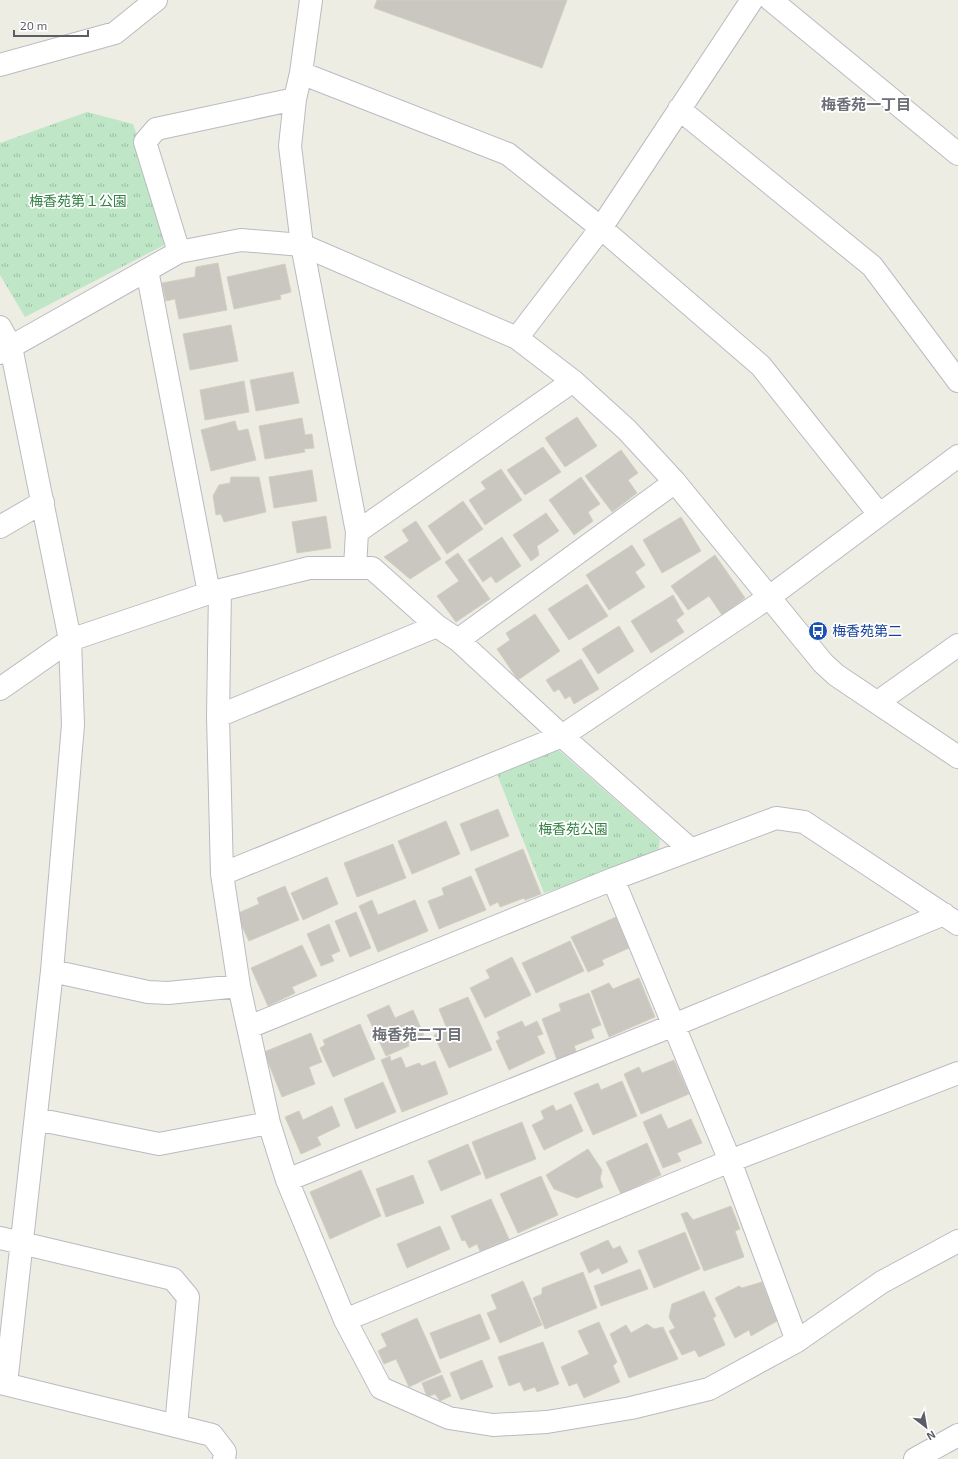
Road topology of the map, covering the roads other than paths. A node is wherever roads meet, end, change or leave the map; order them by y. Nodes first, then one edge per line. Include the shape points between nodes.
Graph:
1 (156, 0) edge
2 (311, 0) edge
3 (752, 0) edge
4 (771, 0) edge
5 (0, 65) edge
6 (301, 73) junction
7 (295, 99) junction
8 (679, 109) junction
9 (958, 154) edge
10 (601, 228) junction
11 (302, 246) junction
12 (178, 252) junction
13 (147, 270) junction
14 (0, 328) edge
15 (517, 338) junction
16 (6, 350) edge
17 (573, 381) junction
18 (958, 381) edge
19 (958, 456) edge
20 (675, 482) junction
21 (43, 502) junction
22 (879, 514) junction
23 (0, 527) edge
24 (357, 532) junction
25 (355, 567) junction
26 (214, 592) junction
27 (768, 598) junction
28 (437, 626) junction
29 (70, 640) junction
30 (458, 640) junction
31 (958, 645) edge
32 (0, 689) edge
33 (878, 702) junction
34 (218, 716) junction
35 (562, 736) junction
36 (958, 757) edge
37 (692, 850) junction
38 (222, 874) junction
39 (613, 879) junction
40 (951, 919) edge
41 (52, 971) junction
42 (239, 986) junction
43 (674, 1025) junction
44 (249, 1027) junction
45 (958, 1073) edge
46 (36, 1118) junction
47 (269, 1123) junction
48 (730, 1161) junction
49 (287, 1180) junction
50 (0, 1238) edge
51 (958, 1241) edge
52 (21, 1243) junction
53 (345, 1320) junction
54 (797, 1341) junction
55 (3, 1383) edge
56 (176, 1426) junction
57 (958, 1435) edge
58 (224, 1459) edge
59 (915, 1459) edge

1 - 5 street via 115,33
2 - 6 street
3 - 8 street
4 - 9 street
6 - 7 street
6 - 10 street via 508,154
7 - 11 street via 290,146
7 - 12 street via 156,129 145,142
8 - 10 street
8 - 18 street via 872,266
10 - 15 street
10 - 22 street via 761,366
11 - 12 street via 241,240
11 - 15 street
11 - 24 street
12 - 13 street
13 - 16 street
13 - 26 street
14 - 16 street
15 - 17 street
16 - 21 street
17 - 20 street via 627,430
17 - 24 street
19 - 22 street
20 - 27 street
20 - 30 street
21 - 23 street
21 - 29 street
22 - 27 street
24 - 25 street
25 - 26 street via 309,568
25 - 28 street via 372,568
26 - 29 street
26 - 34 street
27 - 33 street via 822,663
27 - 35 street
28 - 30 street
28 - 34 street
29 - 32 street
29 - 41 street via 73,725
30 - 35 street
31 - 33 street
33 - 36 street
34 - 38 street
35 - 37 street
35 - 38 street
37 - 39 street
37 - 40 street via 776,818 804,822
38 - 42 street
39 - 43 street
39 - 44 street
40 - 43 street
41 - 42 street via 148,992
41 - 46 street
42 - 44 street
43 - 48 street
43 - 49 street
44 - 47 street
45 - 48 street
46 - 47 street via 159,1144
46 - 52 street
47 - 49 street
48 - 53 street
48 - 54 street
49 - 53 street
50 - 52 street
51 - 54 street via 882,1282
52 - 55 street
52 - 56 street via 173,1279 188,1297
53 - 54 street via 381,1388 449,1418 493,1425 547,1422 631,1408 709,1389
55 - 56 street
56 - 58 street via 212,1435 225,1452
57 - 59 street

